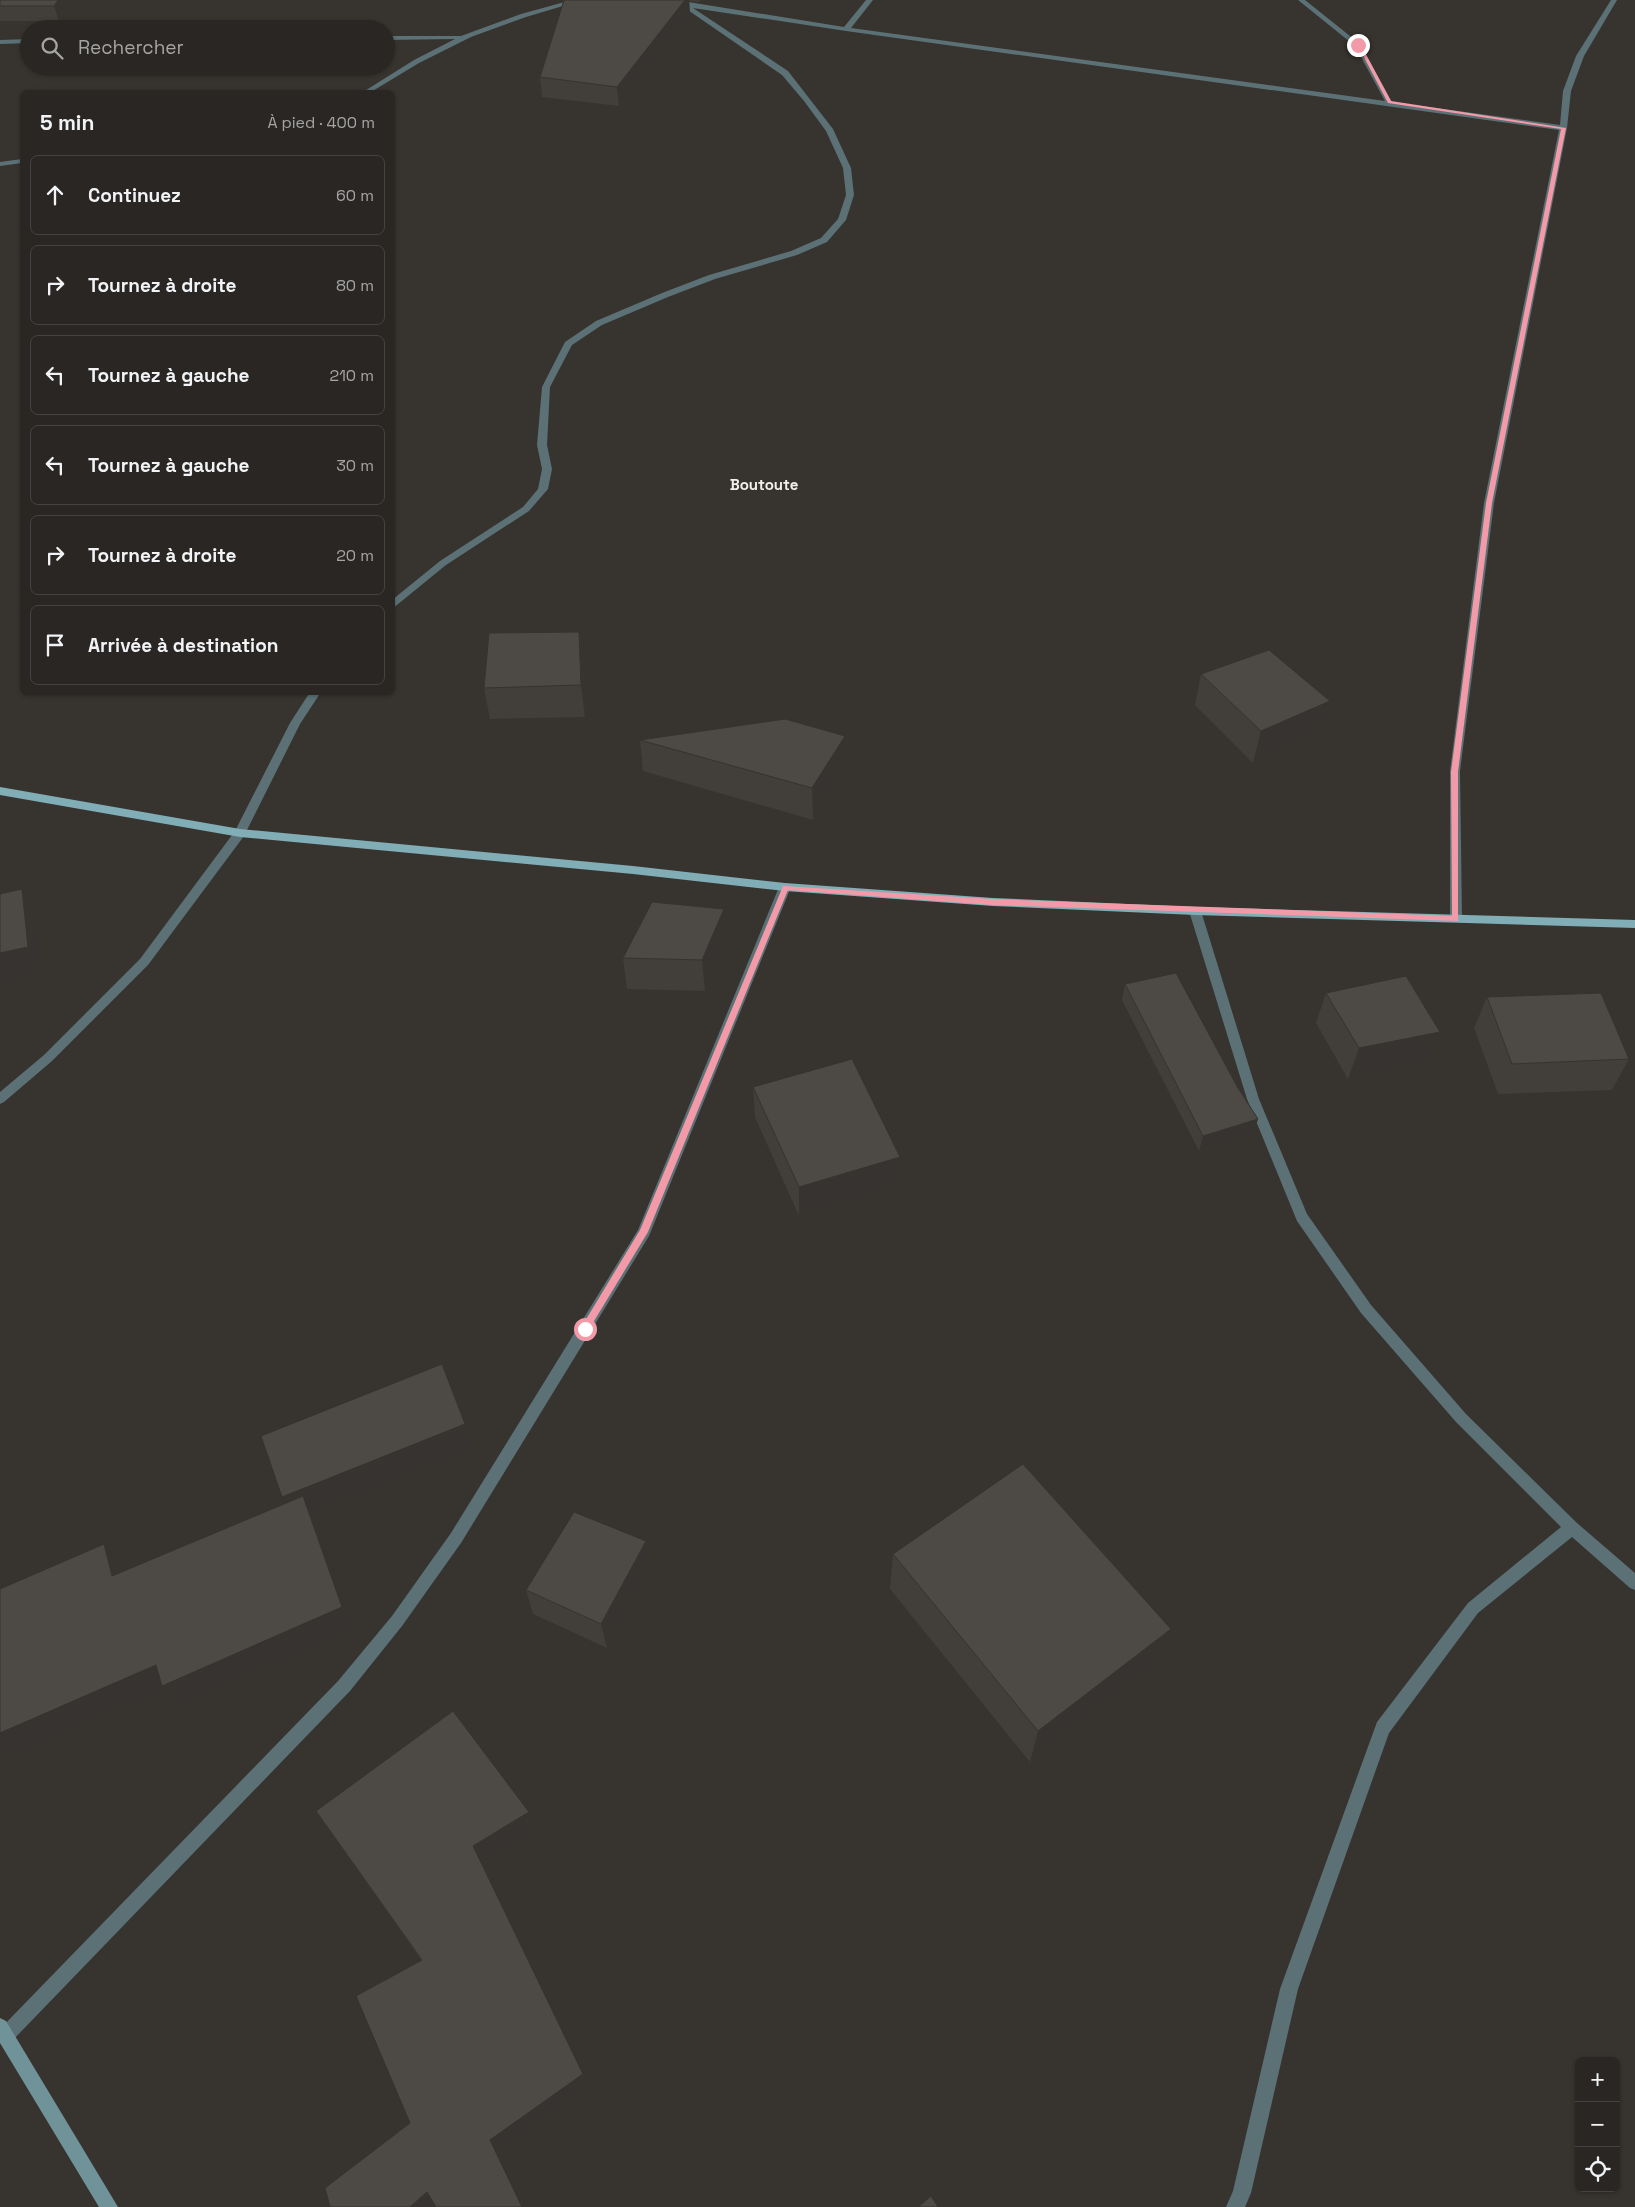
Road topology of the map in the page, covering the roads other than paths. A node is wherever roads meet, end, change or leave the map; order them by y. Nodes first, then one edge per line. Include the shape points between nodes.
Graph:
1 (580, 0) edge
2 (657, 0) edge
3 (870, 0) edge
4 (1301, 0) edge
5 (1614, 0) edge
6 (562, 2) edge
7 (682, 3) junction
8 (846, 29) junction
9 (463, 37) junction
10 (395, 38) edge
11 (20, 41) edge
12 (0, 42) edge
13 (395, 74) edge
14 (393, 75) edge
15 (370, 90) edge
16 (1389, 102) junction
17 (1563, 128) junction
18 (20, 161) edge
19 (0, 164) edge
20 (395, 603) edge
21 (314, 695) edge
22 (0, 791) edge
23 (240, 833) junction
24 (785, 888) junction
25 (1195, 911) junction
26 (1456, 919) junction
27 (1635, 924) edge
28 (0, 1099) edge
29 (1572, 1528) junction
30 (1635, 1582) edge
31 (3, 2031) edge
32 (109, 2207) edge
33 (1236, 2207) edge

1 - 6 street
2 - 7 street
3 - 8 street
4 - 16 street via 1358,45
5 - 17 street via 1580,56 1567,91
6 - 9 street
7 - 8 street
7 - 20 street via 785,73 807,99 830,131 848,168 850,195 842,220 824,240 665,295 599,323 568,344 546,387 542,445 547,469 544,489 526,509 442,562
8 - 16 street
9 - 10 street
9 - 13 street
11 - 12 street
14 - 15 street
16 - 17 street
17 - 26 street via 1489,503 1455,772
18 - 19 street
21 - 23 street via 295,723
22 - 23 main road
23 - 24 main road via 633,870
23 - 28 street via 144,962 48,1058
24 - 25 main road
24 - 31 street via 644,1232 456,1538 397,1621 344,1686
25 - 26 main road
25 - 29 street via 1253,1099 1302,1217 1366,1309 1461,1418
26 - 27 main road
29 - 30 street
29 - 33 street via 1473,1608 1383,1728 1290,1989
31 - 32 street

